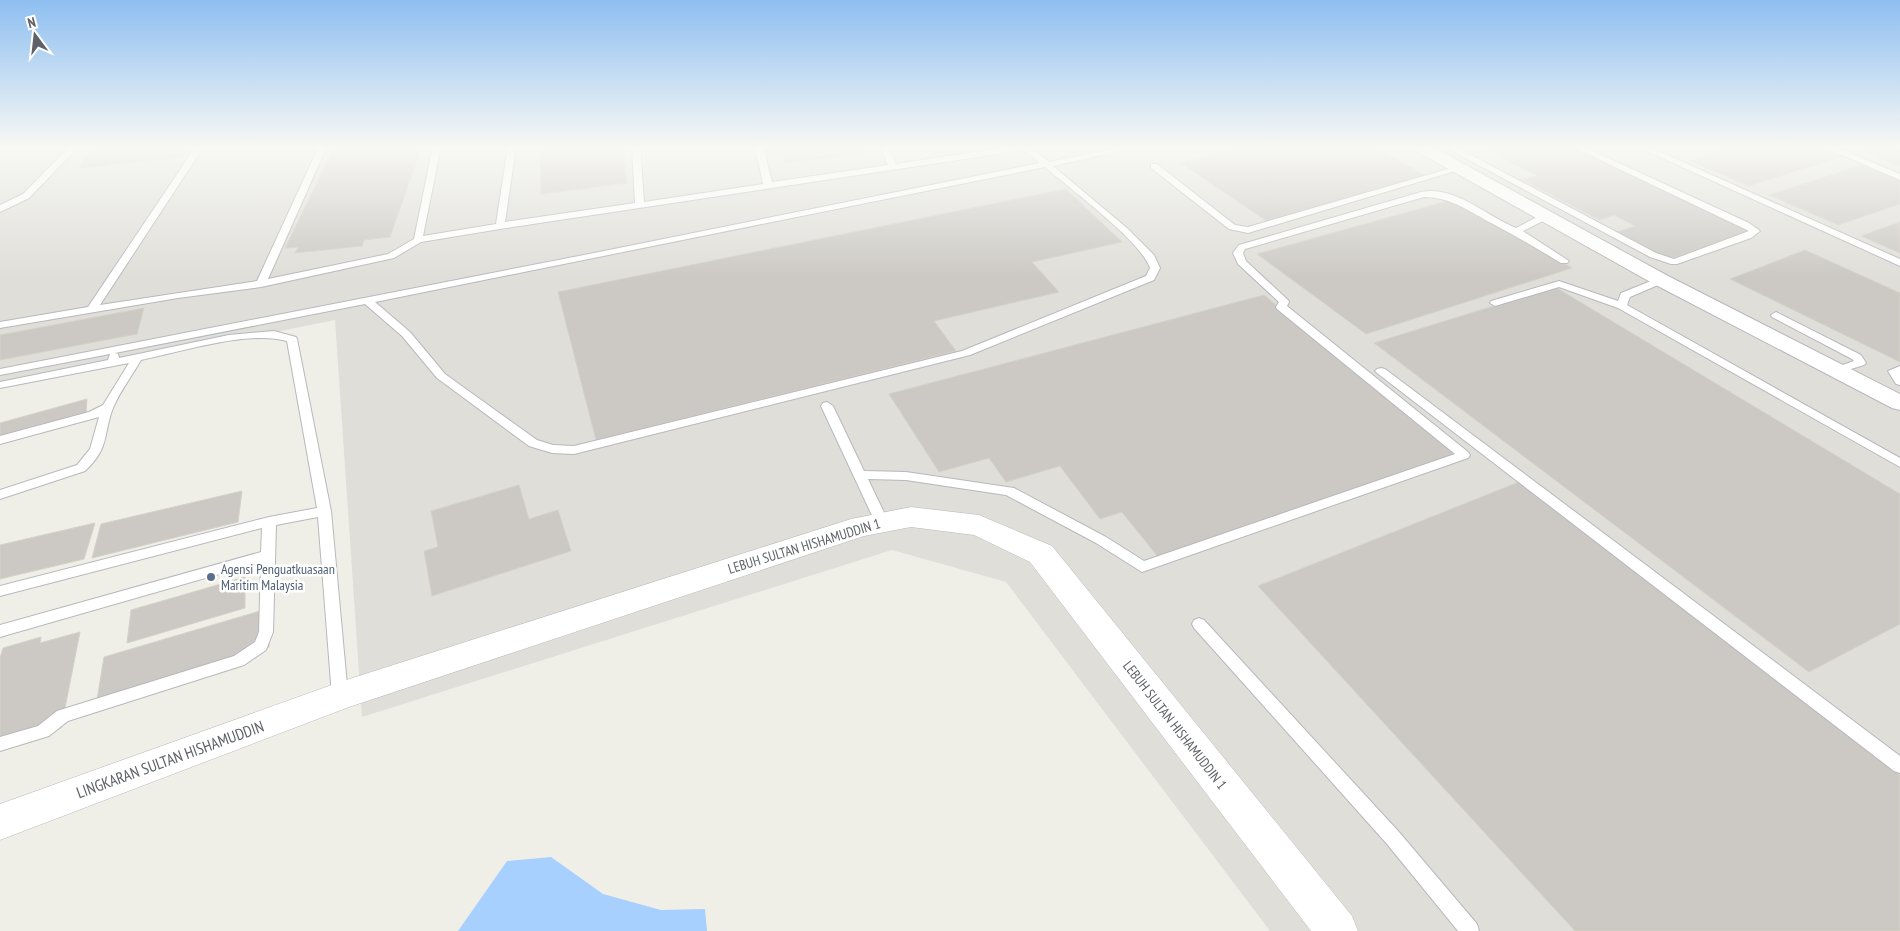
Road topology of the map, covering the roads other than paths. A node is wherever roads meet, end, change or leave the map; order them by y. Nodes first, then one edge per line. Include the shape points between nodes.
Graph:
1 (32, 189) edge
2 (171, 189) edge
3 (303, 189) edge
4 (428, 189) edge
5 (505, 189) edge
6 (639, 189) edge
7 (738, 189) edge
8 (920, 189) edge
9 (1077, 189) edge
10 (1184, 189) edge
11 (1388, 189) edge
12 (1496, 189) edge
13 (1529, 189) edge
14 (1669, 189) edge
15 (1735, 189) edge
16 (640, 204) junction
17 (0, 209) edge
18 (1546, 216) junction
19 (500, 226) junction
20 (1516, 231) junction
21 (418, 240) junction
22 (1564, 261) dead end
23 (1900, 263) edge
24 (1662, 280) junction
25 (261, 284) junction
26 (366, 300) junction
27 (1495, 303) dead end
28 (1622, 306) junction
29 (92, 309) junction
30 (1776, 315) dead end
31 (0, 325) edge
32 (116, 349) junction
33 (137, 358) junction
34 (113, 362) junction
35 (1900, 369) edge
36 (1838, 370) junction
37 (1381, 371) dead end
38 (0, 372) edge
39 (1900, 382) edge
40 (0, 385) edge
41 (1900, 403) edge
42 (827, 406) dead end
43 (107, 408) junction
44 (0, 440) edge
45 (1900, 463) edge
46 (860, 474) junction
47 (0, 495) edge
48 (324, 512) junction
49 (881, 521) junction
50 (269, 522) junction
51 (268, 555) junction
52 (0, 591) edge
53 (1200, 624) dead end
54 (0, 631) edge
55 (340, 696) junction
56 (0, 744) edge
57 (1900, 766) edge
58 (0, 822) edge
59 (1337, 931) edge
60 (1470, 931) edge

1 - 17 lane
2 - 29 lane
3 - 25 lane
4 - 21 lane
5 - 19 lane
6 - 16 lane
7 - 16 lane
8 - 26 lane
9 - 26 lane via 1151,257 1155,268 1150,278 966,353 574,450 552,449 533,443 441,376 406,334
10 - 11 lane via 1232,227 1248,230
12 - 18 street
13 - 14 lane via 1653,255 1674,262 1756,231
15 - 23 lane
16 - 19 lane
18 - 20 lane
18 - 24 street
19 - 21 lane
20 - 22 lane
20 - 46 lane via 1452,197 1436,193 1242,247 1238,253 1241,262 1284,302 1281,307 1464,454 1455,459 1142,567 1101,540 1009,491 906,476
21 - 25 lane via 391,256
24 - 28 lane via 1625,296
24 - 36 street
25 - 29 lane
26 - 32 lane
27 - 28 lane via 1559,284
28 - 45 lane
29 - 31 lane
30 - 36 lane via 1857,357 1860,363
32 - 34 lane
32 - 38 lane
33 - 34 lane
33 - 43 lane
33 - 48 lane via 229,338 274,334 292,339
34 - 40 lane
35 - 39 lane via 1894,371
36 - 41 street
37 - 57 lane
42 - 46 lane
43 - 44 lane via 94,415
43 - 47 lane via 98,446 90,461 80,468
46 - 49 lane
48 - 50 lane
48 - 55 lane
49 - 55 street, LEBUH SULTAN HISHAMUDDIN 1
49 - 59 street, LEBUH SULTAN HISHAMUDDIN 1 via 911,517 979,525 1041,554
50 - 51 lane
50 - 52 lane
51 - 54 lane
51 - 56 lane via 266,632 261,646 240,661 63,716 43,731
53 - 60 lane via 1393,838
55 - 58 street, LINGKARAN SULTAN HISHAMUDDIN

